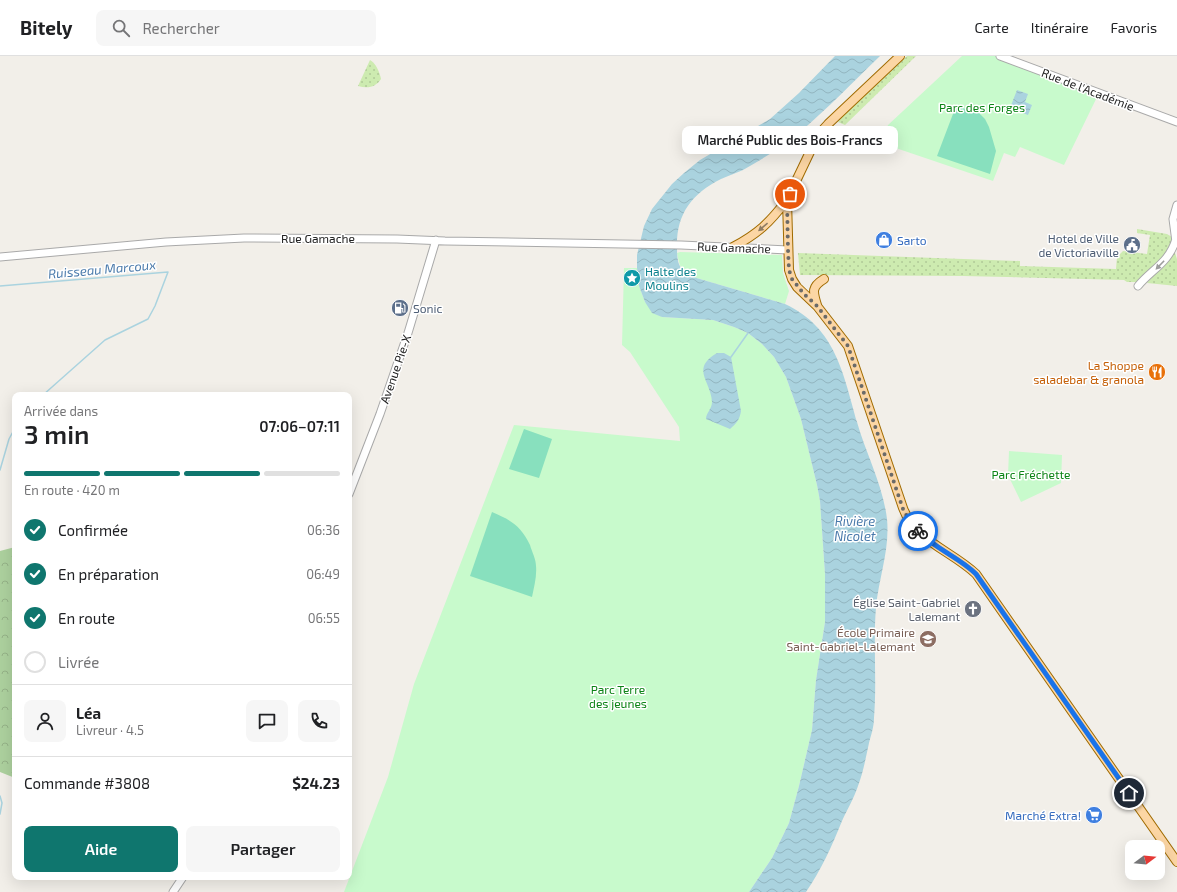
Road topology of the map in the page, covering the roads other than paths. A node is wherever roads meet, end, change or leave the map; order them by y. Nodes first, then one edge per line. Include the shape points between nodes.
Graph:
1 (900, 56) edge
2 (1000, 56) edge
3 (1177, 122) edge
4 (787, 200) junction
5 (1177, 205) edge
6 (436, 240) junction
7 (1176, 242) edge
8 (733, 247) junction
9 (788, 250) junction
10 (0, 257) edge
11 (824, 279) dead end
12 (1138, 286) dead end
13 (817, 306) junction
14 (352, 486) edge
15 (1177, 862) edge
16 (181, 880) edge
17 (173, 892) edge

1 - 4 main road via 818,136
2 - 3 street, Rue de l'Académie
4 -> 8 main road via 765,226
4 - 9 main road
5 - 7 street via 1173,219
6 - 8 street, Rue Gamache
6 - 10 street, Rue Gamache via 244,238 166,242
6 - 14 street, Avenue Pie-X via 408,333
7 -> 12 street via 1167,258
8 - 9 street, Rue Gamache
9 - 13 main road via 792,279
11 - 13 main road via 816,284 814,291
13 - 15 main road via 842,337 852,356 904,512 924,537 976,574
16 - 17 street

